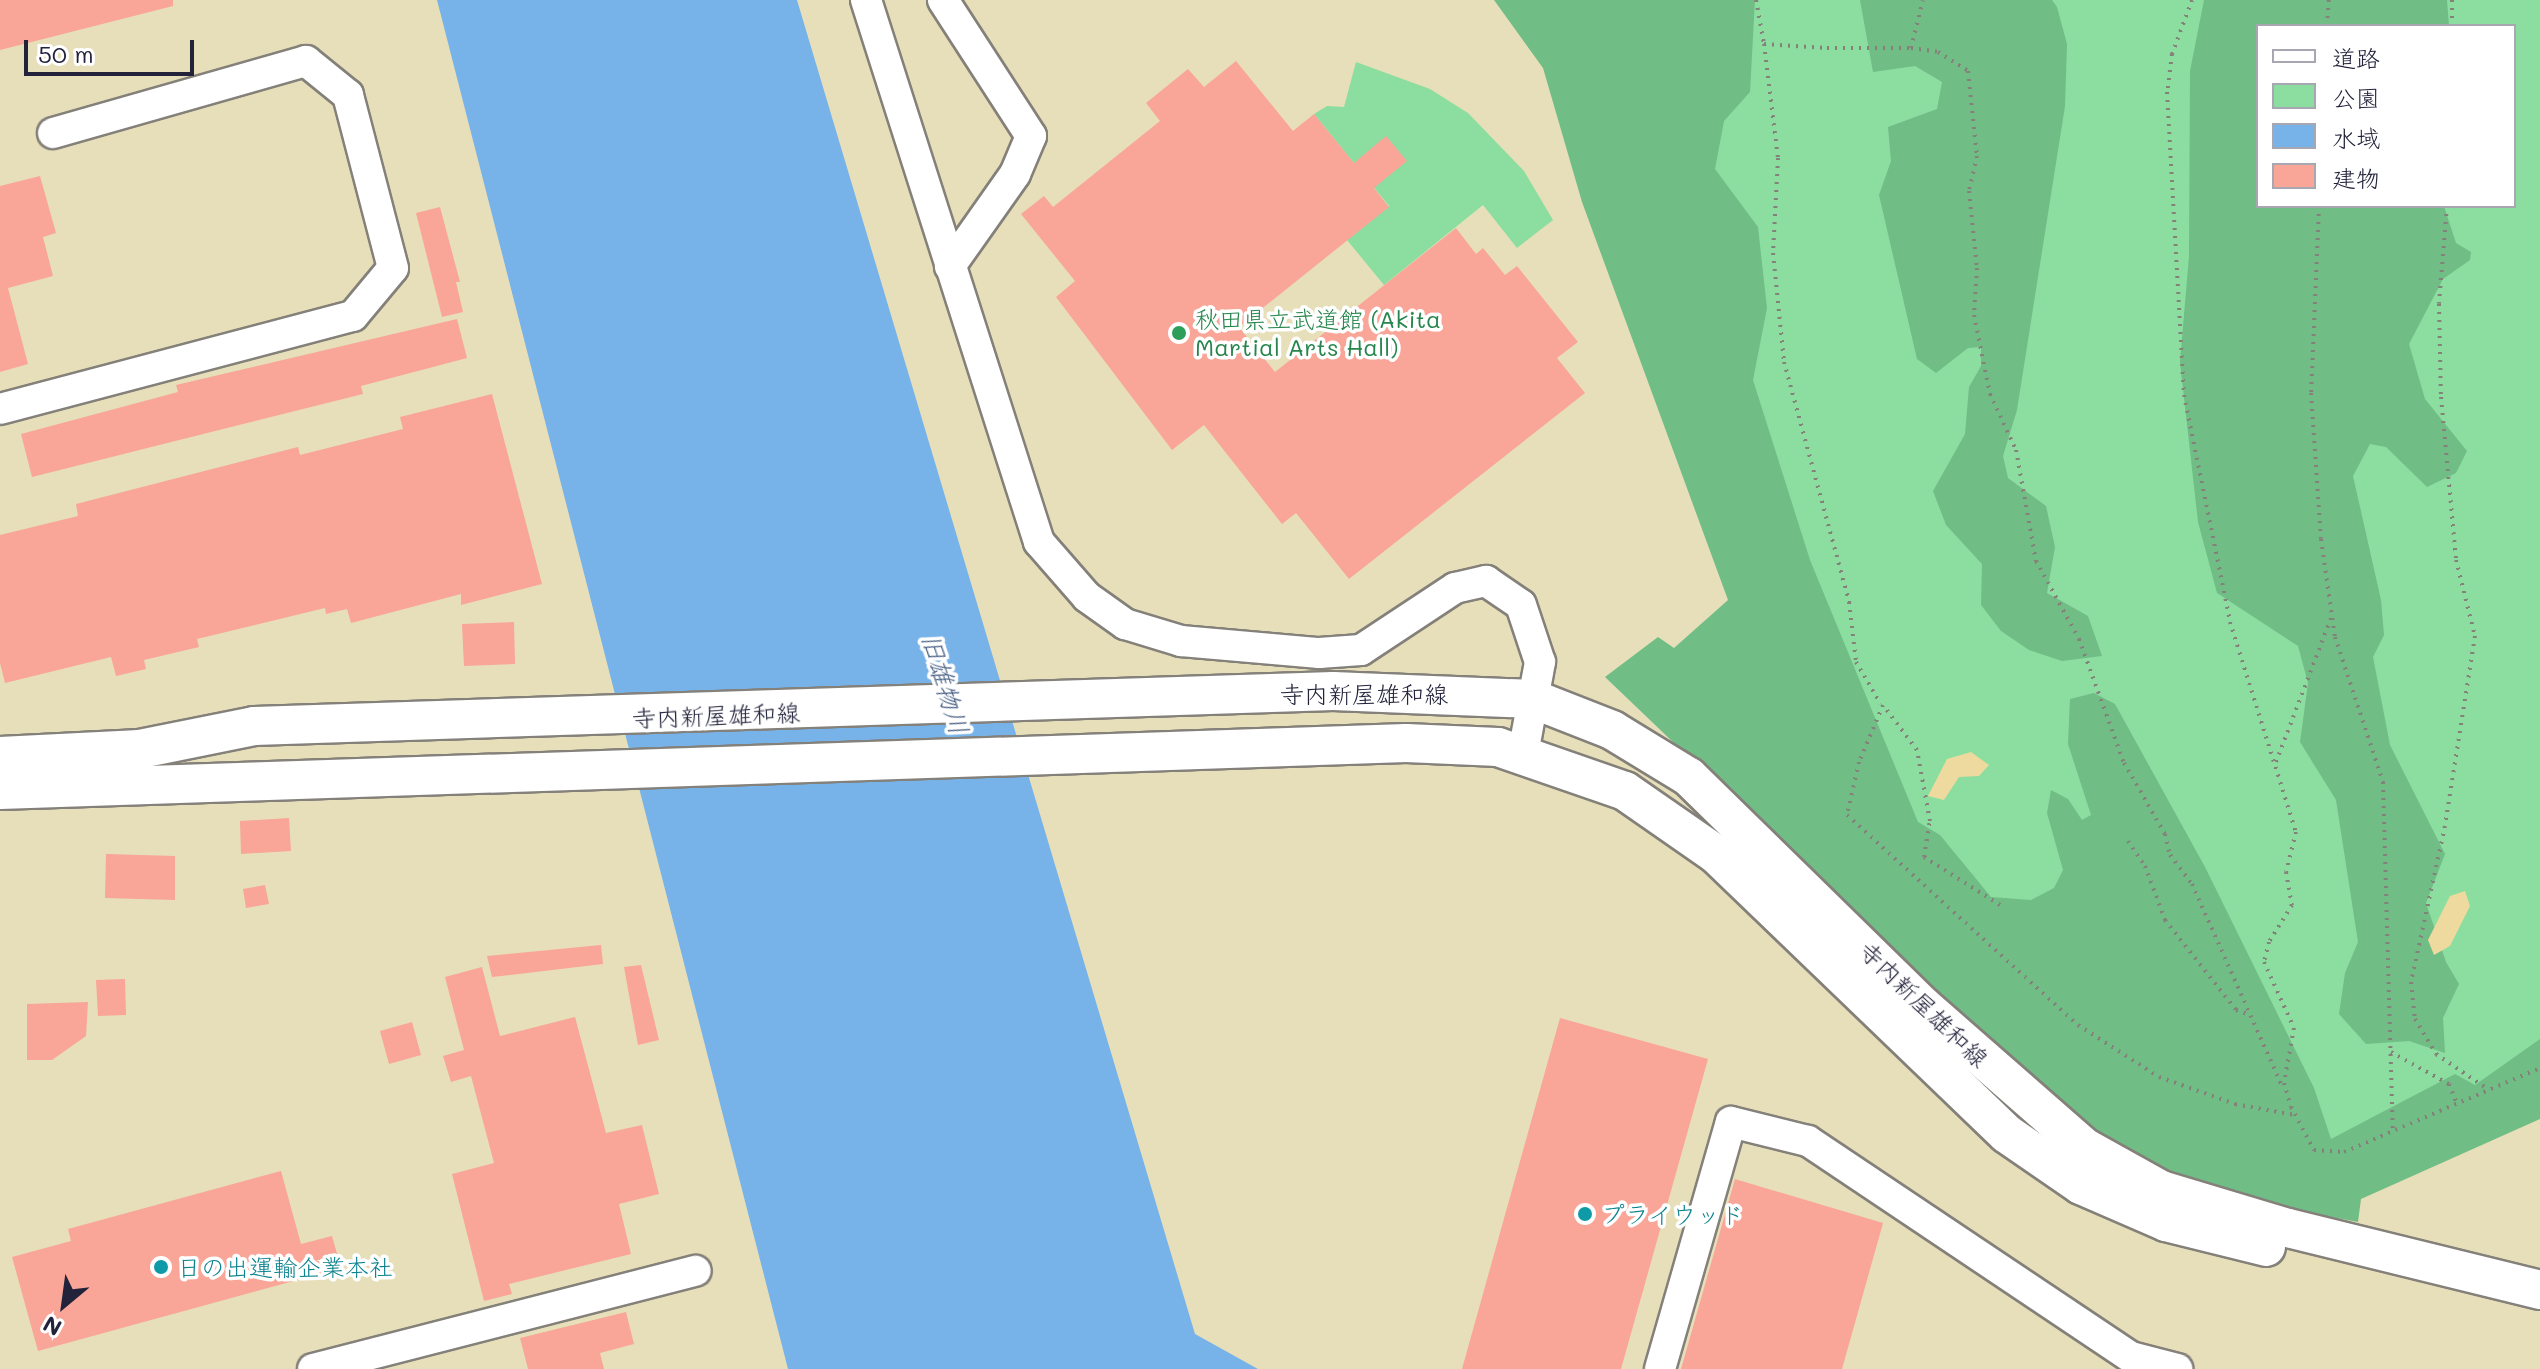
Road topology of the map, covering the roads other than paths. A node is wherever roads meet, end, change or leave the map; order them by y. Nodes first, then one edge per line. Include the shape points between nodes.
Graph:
1 (866, 0) edge
2 (943, 0) edge
3 (53, 133) dead end
4 (950, 266) junction
5 (0, 409) edge
6 (1533, 699) junction
7 (1523, 754) junction
8 (0, 756) edge
9 (0, 790) edge
10 (696, 1271) dead end
11 (2540, 1290) edge
12 (2540, 1315) edge
13 (2127, 1365) edge
14 (313, 1369) edge
15 (1660, 1369) edge
16 (2177, 1369) edge

1 - 4 street
2 - 4 street via 1031,136 1015,174
3 - 5 street via 306,61 348,95 393,268 353,316
4 - 6 street via 1039,542 1087,597 1125,624 1181,641 1319,653 1361,650 1455,588 1486,581 1521,605 1540,662
6 - 7 street
6 - 8 main road, 寺内新屋雄和線 via 1333,691 254,726 140,749
6 - 11 main road, 寺内新屋雄和線 via 1612,730 1689,777 1923,1006 2084,1147 2161,1190 2288,1228
7 - 9 main road, 寺内新屋雄和線 via 1498,747 1406,743
7 - 12 main road, 寺内新屋雄和線 via 1625,791 1717,855 2007,1134 2081,1185 2166,1222
10 - 14 street
13 - 15 street via 1808,1141 1731,1122
13 - 16 street

